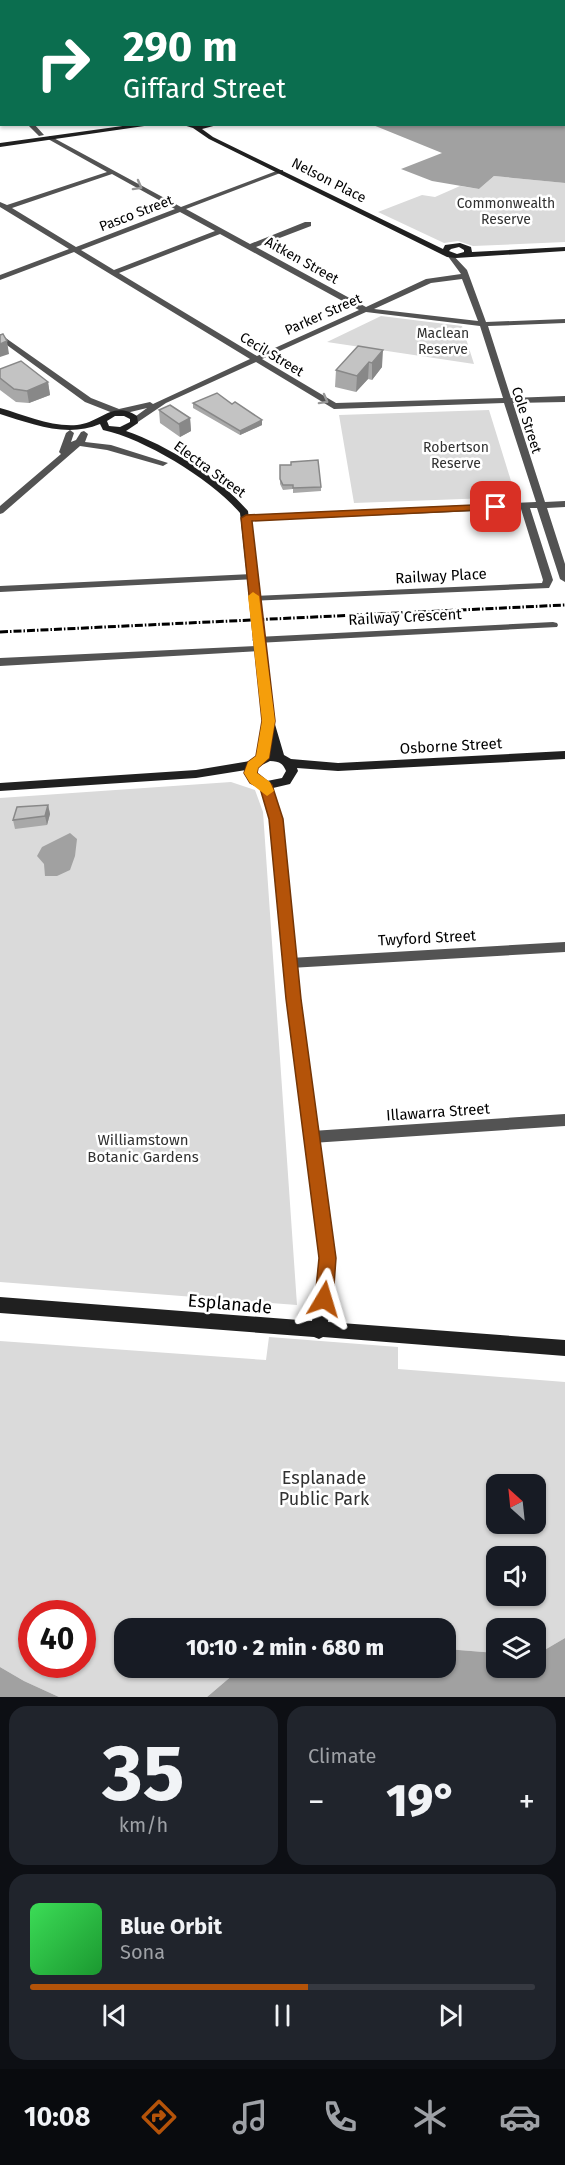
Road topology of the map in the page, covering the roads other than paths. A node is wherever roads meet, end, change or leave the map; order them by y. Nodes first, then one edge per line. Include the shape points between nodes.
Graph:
1 (32, 126) edge
2 (106, 126) edge
3 (140, 126) edge
4 (190, 126) edge
5 (210, 126) edge
6 (216, 126) edge
7 (196, 128) junction
8 (41, 135) junction
9 (50, 138) junction
10 (0, 140) edge
11 (0, 145) edge
12 (230, 146) junction
13 (281, 171) junction
14 (112, 172) junction
15 (4, 206) edge
16 (181, 209) junction
17 (308, 224) dead end
18 (221, 231) junction
19 (416, 239) junction
20 (454, 245) junction
21 (249, 247) junction
22 (75, 249) junction
23 (565, 249) edge
24 (465, 252) junction
25 (450, 255) junction
26 (112, 273) junction
27 (464, 273) junction
28 (0, 278) edge
29 (366, 310) junction
30 (565, 321) edge
31 (483, 324) junction
32 (0, 336) edge
33 (256, 359) junction
34 (565, 399) edge
35 (88, 400) junction
36 (163, 401) junction
37 (507, 401) junction
38 (0, 411) edge
39 (119, 412) junction
40 (102, 419) junction
41 (135, 421) junction
42 (115, 430) junction
43 (76, 436) junction
44 (154, 445) junction
45 (163, 463) dead end
46 (565, 504) edge
47 (541, 505) junction
48 (525, 506) junction
49 (0, 511) edge
50 (246, 518) junction
51 (252, 577) junction
52 (565, 579) edge
53 (0, 589) edge
54 (254, 599) junction
55 (554, 625) dead end
56 (258, 644) junction
57 (0, 662) edge
58 (268, 721) junction
59 (565, 754) edge
60 (286, 765) junction
61 (256, 767) junction
62 (282, 784) junction
63 (266, 785) junction
64 (0, 787) edge
65 (276, 819) junction
66 (565, 947) edge
67 (290, 963) junction
68 (565, 1120) edge
69 (312, 1137) junction
70 (0, 1305) edge
71 (319, 1331) junction
72 (565, 1348) edge

1 - 8 street
2 - 8 street
3 - 9 street
4 - 7 street
5 - 7 street
6 - 12 street, Nelson Place via 212,133
7 - 12 street, Nelson Place
8 - 10 street
9 - 11 street
9 - 14 street, Aitken Street
12 - 13 street, Nelson Place
13 - 16 street, Pasco Street
13 - 19 street, Nelson Place
14 - 15 street
14 -> 16 street, Aitken Street
15 - 22 street, Cecil Street
16 - 18 street, Aitken Street
16 - 22 street, Pasco Street
17 - 21 street
18 - 21 street, Aitken Street
18 - 26 street
19 - 20 street, Nelson Place
19 - 25 street, Nelson Place
20 - 24 street, Nelson Place
20 - 25 street via 445,249
21 - 29 street, Aitken Street
22 - 26 street, Cecil Street
22 - 28 street, Pasco Street
23 - 24 street
24 - 25 street
24 - 27 street, Cole Street
25 - 27 street, Cole Street
26 - 33 street, Cecil Street
27 - 29 street, Parker Street via 429,281
27 - 31 street, Cole Street
29 - 31 street, Aitken Street
29 - 33 street, Parker Street
30 - 31 street, Aitken Street
31 - 37 street, Cole Street
32 - 35 street
33 - 36 street, Parker Street
33 -> 37 street, Cecil Street via 341,407
34 - 37 street, Cecil Street
35 - 39 street
35 - 40 street
36 - 39 street, Parker Street
36 - 41 street, Parker Street
37 - 47 street, Cole Street
38 - 43 street
39 - 40 street
39 - 41 street via 131,415
40 - 42 street via 103,426
40 - 43 street
41 - 42 street via 128,428
41 - 44 street, Electra Street
42 - 43 street
42 - 44 street, Electra Street
43 - 45 street
43 - 49 street via 61,456
44 - 50 street, Electra Street via 228,496 242,508
46 - 47 street
47 - 48 street
47 - 52 street, Cole Street
48 - 50 street
48 - 54 street, Railway Place via 548,580 545,586
50 - 51 street
51 - 53 street
51 - 54 street
54 - 56 street
55 - 56 street, Railway Crescent
56 - 57 street, Railway Crescent
56 - 58 street
58 - 60 street
58 - 61 street
59 - 60 street, Osborne Street via 338,767
60 - 61 street, Osborne Street
60 - 62 street
61 - 63 street
61 - 64 street
62 - 63 street
62 - 65 street
63 - 65 street
65 - 67 street
66 - 67 street, Twyford Street
67 - 69 street
68 - 69 street, Illawarra Street
69 - 71 street via 327,1258
70 - 71 street, Esplanade
71 - 72 street, Esplanade

